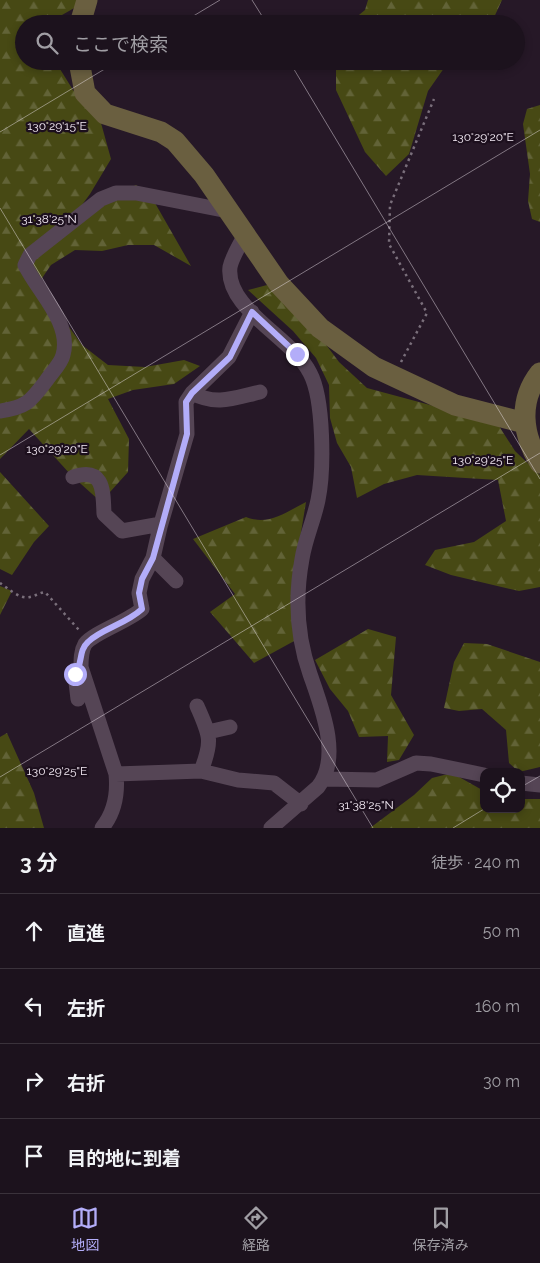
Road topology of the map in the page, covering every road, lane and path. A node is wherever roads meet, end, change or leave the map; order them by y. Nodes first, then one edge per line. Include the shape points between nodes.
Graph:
1 (87, 0) edge
2 (83, 15) edge
3 (81, 70) edge
4 (434, 99) dead end
5 (228, 211) junction
6 (244, 236) junction
7 (252, 312) junction
8 (540, 373) edge
9 (394, 376) junction
10 (260, 392) dead end
11 (192, 393) junction
12 (0, 411) edge
13 (525, 423) junction
14 (540, 463) edge
15 (74, 477) dead end
16 (160, 524) junction
17 (153, 558) junction
18 (176, 581) dead end
19 (0, 583) edge
20 (89, 640) junction
21 (81, 667) junction
22 (78, 699) dead end
23 (197, 706) dead end
24 (230, 727) dead end
25 (208, 732) junction
26 (201, 771) junction
27 (116, 774) junction
28 (480, 774) edge
29 (325, 779) junction
30 (525, 783) edge
31 (540, 785) edge
32 (302, 804) junction
33 (102, 828) edge
34 (271, 828) edge

1 - 2 street
3 - 5 street via 85,93 105,114 161,132 175,141 204,174
4 - 9 path via 390,205 389,244 427,313
5 - 6 street
5 - 12 street via 136,193 116,193 100,199 30,255 25,265 61,325 65,343 63,357 32,399 21,408
6 - 7 street via 230,266 231,281 238,298
6 - 9 street via 279,284 320,328 374,367
7 - 11 street via 230,357
7 - 29 street via 297,354 311,373 317,398 321,430 318,499 302,558 298,632 328,735
8 - 13 street via 528,392
9 - 13 street via 454,405
10 - 11 street via 222,401 205,400
11 - 16 street via 186,402 187,434
13 - 14 street via 532,450
15 - 16 street via 82,474 98,480 103,486 104,514 122,531
16 - 17 street
17 - 18 street
17 - 20 street via 142,579 139,593 142,609 132,618
19 - 20 path via 22,597 45,592
20 - 21 street via 81,652
21 - 22 street via 75,674
21 - 27 street
23 - 25 street
24 - 25 street
25 - 26 street via 209,749
26 - 27 street
26 - 32 street via 238,780 274,783
27 - 33 street via 118,791
28 - 29 street via 416,764 377,780
29 - 32 street
30 - 31 street
32 - 34 street

